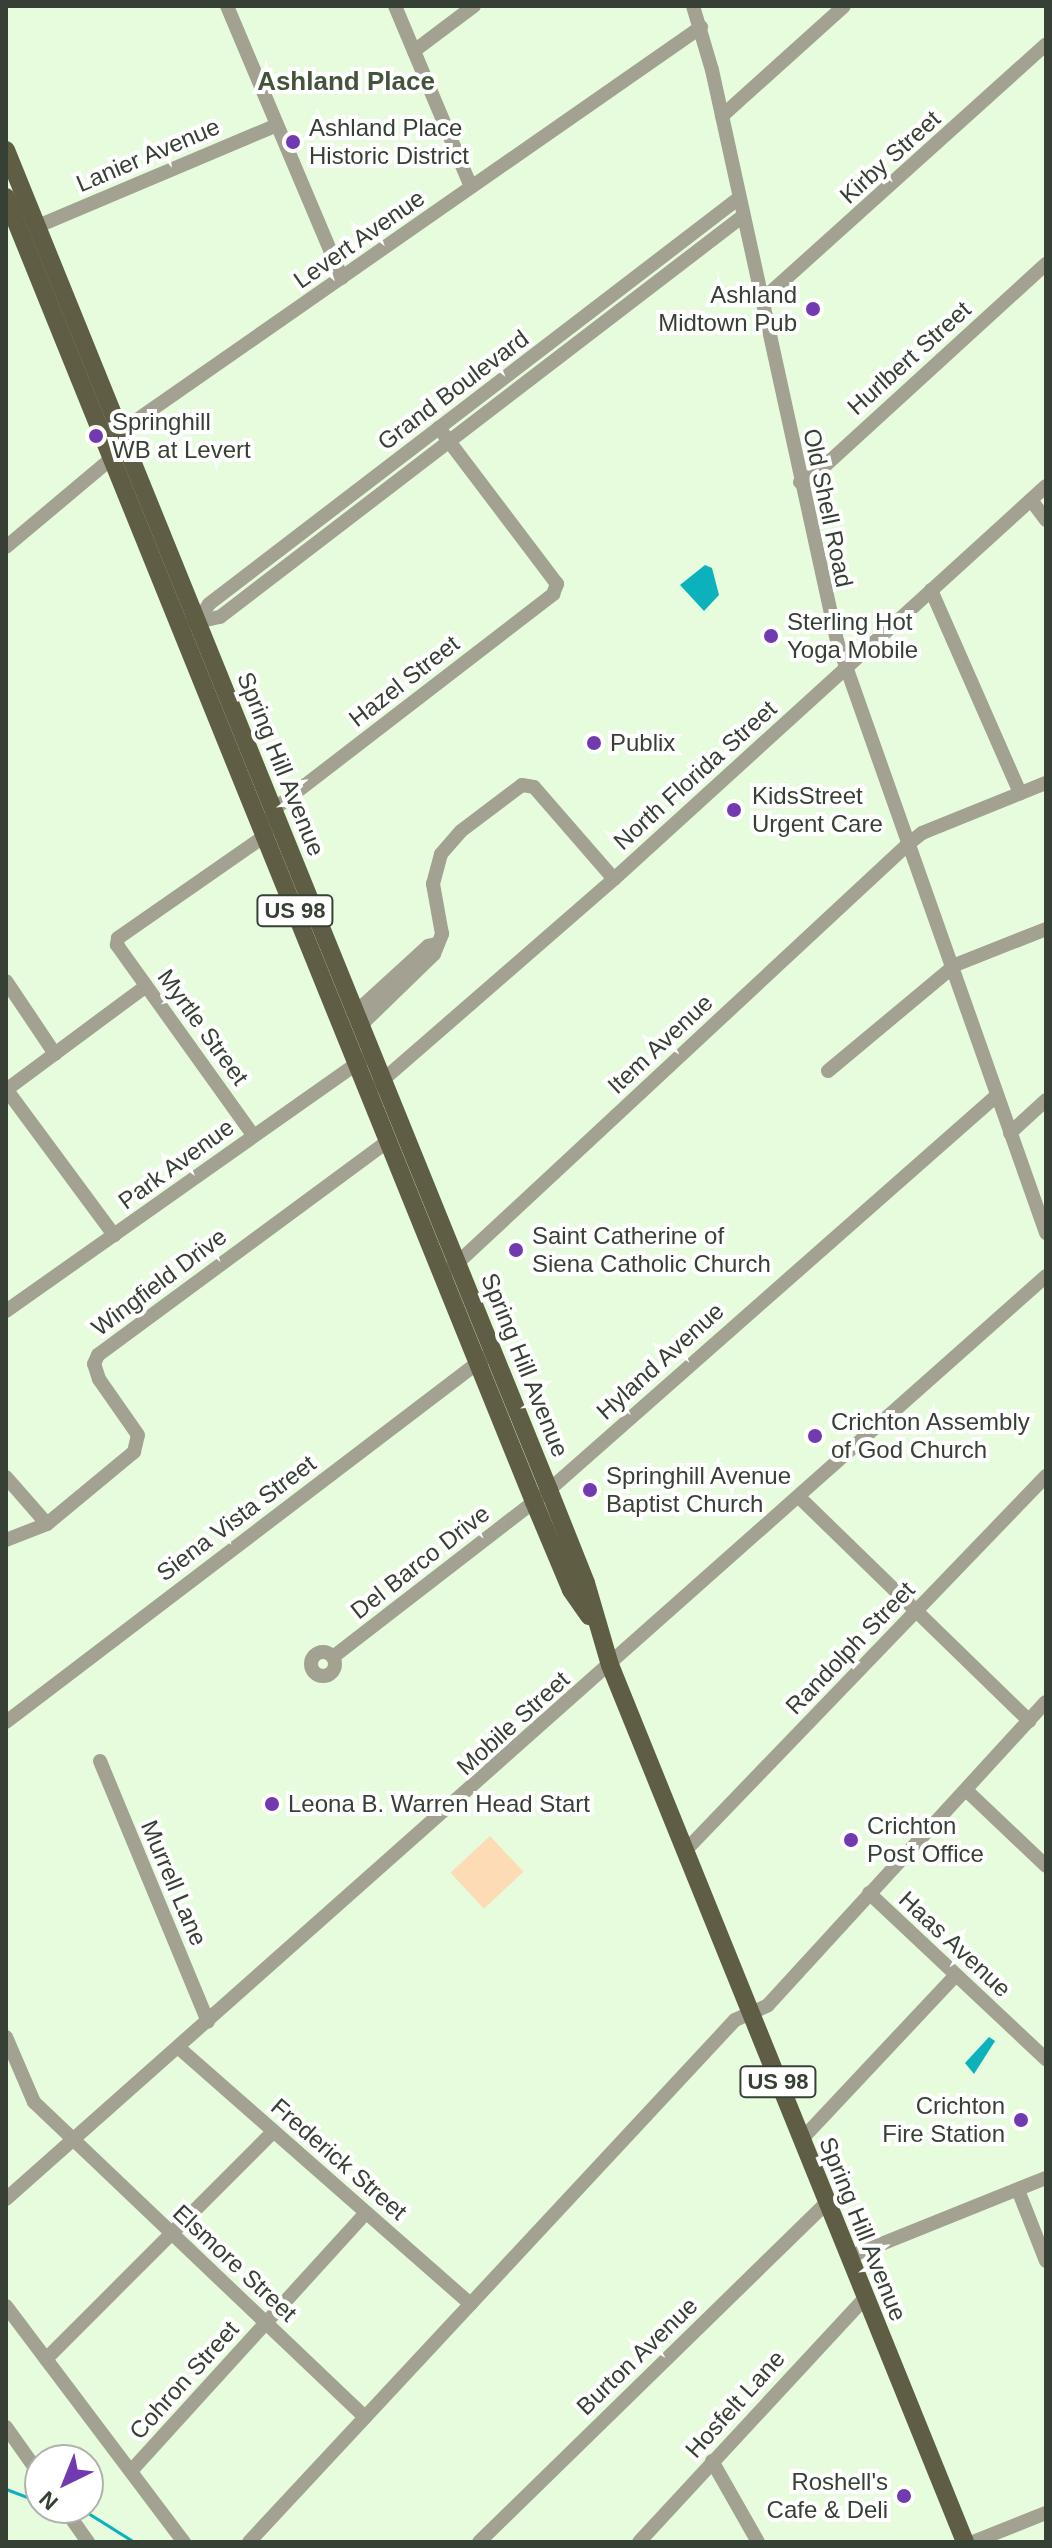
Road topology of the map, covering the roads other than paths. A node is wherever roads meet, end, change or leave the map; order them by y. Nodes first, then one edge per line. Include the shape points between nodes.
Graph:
1 (227, 6) edge
2 (395, 6) edge
3 (474, 6) edge
4 (693, 6) edge
5 (844, 6) edge
6 (701, 27) junction
7 (1046, 44) edge
8 (414, 51) junction
9 (722, 116) junction
10 (277, 125) junction
11 (6, 150) edge
12 (471, 187) junction
13 (6, 197) edge
14 (739, 198) junction
15 (743, 216) junction
16 (38, 226) junction
17 (1046, 264) edge
18 (342, 278) junction
19 (762, 300) junction
20 (121, 431) junction
21 (444, 434) junction
22 (111, 459) junction
23 (800, 482) junction
24 (1046, 486) edge
25 (1031, 500) junction
26 (1046, 520) edge
27 (6, 547) edge
28 (931, 590) junction
29 (189, 624) junction
30 (845, 668) junction
31 (1046, 783) edge
32 (1020, 793) junction
33 (273, 810) junction
34 (265, 836) junction
35 (908, 844) junction
36 (614, 879) junction
37 (1046, 929) edge
38 (951, 968) junction
39 (6, 981) edge
40 (146, 986) junction
41 (359, 1018) junction
42 (55, 1054) junction
43 (365, 1059) junction
44 (828, 1071) dead end
45 (376, 1086) junction
46 (6, 1090) edge
47 (996, 1096) junction
48 (1046, 1100) edge
49 (1010, 1133) junction
50 (253, 1135) junction
51 (387, 1142) junction
52 (1046, 1233) edge
53 (114, 1235) junction
54 (458, 1262) junction
55 (443, 1276) junction
56 (1046, 1276) edge
57 (6, 1311) edge
58 (494, 1351) junction
59 (478, 1363) junction
60 (1046, 1476) edge
61 (6, 1477) edge
62 (542, 1496) junction
63 (800, 1498) junction
64 (47, 1524) junction
65 (6, 1540) edge
66 (916, 1611) junction
67 (333, 1657) dead end
68 (610, 1665) junction
69 (1046, 1702) edge
70 (1029, 1721) junction
71 (6, 1722) edge
72 (100, 1761) dead end
73 (966, 1790) junction
74 (685, 1851) junction
75 (1046, 1866) edge
76 (869, 1893) junction
77 (956, 1975) junction
78 (750, 2013) junction
79 (208, 2022) junction
80 (6, 2037) edge
81 (179, 2048) junction
82 (1046, 2059) edge
83 (274, 2131) junction
84 (801, 2140) junction
85 (73, 2142) junction
86 (1046, 2178) edge
87 (1018, 2190) junction
88 (6, 2199) edge
89 (827, 2202) junction
90 (366, 2213) junction
91 (172, 2233) junction
92 (849, 2257) junction
93 (1046, 2261) edge
94 (865, 2298) junction
95 (470, 2304) junction
96 (6, 2306) edge
97 (266, 2323) junction
98 (46, 2359) junction
99 (365, 2417) junction
100 (6, 2427) edge
101 (24, 2452) edge
102 (712, 2461) junction
103 (131, 2471) junction
104 (1046, 2513) edge
105 (75, 2524) edge
106 (87, 2542) edge
107 (184, 2542) edge
108 (249, 2542) edge
109 (479, 2542) edge
110 (639, 2542) edge
111 (758, 2542) edge
112 (965, 2542) edge
113 (973, 2542) edge

1 - 10 street
2 - 8 street
3 - 8 street
4 - 6 street, Old Shell Road
5 - 9 street
6 - 9 street, Old Shell Road
6 - 12 street, Levert Avenue
7 - 19 street, Kirby Street
8 - 12 street
9 - 14 street, Old Shell Road
10 - 16 street, Lanier Avenue
10 - 18 street
11 - 16 main road, Spring Hill Avenue / US 98
12 - 18 street, Levert Avenue
13 - 22 main road, Spring Hill Avenue / US 98
14 - 15 street, Old Shell Road
14 - 21 street, Grand Boulevard
15 - 19 street, Old Shell Road
15 - 21 street, Grand Boulevard
16 - 20 main road, Spring Hill Avenue / US 98
17 - 23 street, Hurlbert Street via 818,472
18 - 20 street, Levert Avenue
19 - 23 street, Old Shell Road
20 - 29 main road, Spring Hill Avenue / US 98
21 - 29 street, Grand Boulevard via 209,604
21 - 33 street, Hazel Street via 557,584 553,594
22 - 27 street
22 - 29 main road, Spring Hill Avenue / US 98
23 - 30 street, Old Shell Road
24 - 25 street, North Florida Street
25 - 26 street
25 - 28 street, North Florida Street
28 - 30 street, North Florida Street
28 - 32 street
29 - 33 main road, Spring Hill Avenue / US 98
29 - 34 main road, Spring Hill Avenue / US 98
30 - 35 street, Old Shell Road
30 - 36 street, North Florida Street
31 - 32 street, Item Avenue
32 - 35 street, Item Avenue via 922,833
33 - 34 street
33 - 41 main road, Spring Hill Avenue / US 98
34 - 40 street, Myrtle Street via 118,938 117,945
34 - 43 main road, Spring Hill Avenue / US 98
35 - 38 street, Old Shell Road
35 - 54 street, Item Avenue
36 - 41 street via 528,784 461,831 441,854 433,884 442,925 434,954
36 - 45 street, North Florida Street
37 - 38 street
38 - 44 street
38 - 47 street, Old Shell Road
39 - 42 street
40 - 42 street
40 - 50 street, Myrtle Street
41 - 43 main road, Spring Hill Avenue / US 98
42 - 46 street
43 - 45 main road, Spring Hill Avenue / US 98
43 - 50 street, Park Avenue
45 - 51 main road, Spring Hill Avenue / US 98
45 - 54 main road, Spring Hill Avenue / US 98
46 - 53 street
47 - 49 street, Old Shell Road
47 - 62 street, Hyland Avenue
48 - 49 street
49 - 52 street, Old Shell Road
50 - 53 street, Park Avenue
51 - 55 main road, Spring Hill Avenue / US 98
51 - 64 street, Wingfield Drive via 98,1355 94,1364 99,1379 138,1435 134,1452
53 - 57 street, Park Avenue
54 - 55 street, Item Avenue
54 - 58 main road, Spring Hill Avenue / US 98
55 - 59 main road, Spring Hill Avenue / US 98
56 - 63 street, Mobile Street
58 - 59 street, Siena Vista Street
58 - 62 main road, Spring Hill Avenue / US 98
59 - 62 main road, Spring Hill Avenue / US 98
59 - 71 street, Siena Vista Street
60 - 66 street, Randolph Street
61 - 64 street
62 - 67 street, Del Barco Drive
62 - 68 main road, Spring Hill Avenue / US 98 via 571,1590 593,1621
63 - 66 street
63 - 68 street, Mobile Street
64 - 65 street, Wingfield Drive
66 - 70 street
66 - 74 street, Randolph Street
68 - 74 main road, Spring Hill Avenue / US 98
68 - 79 street, Mobile Street
69 - 70 street
70 - 73 street
72 - 79 street, Murrell Lane
73 - 75 street
73 - 76 street
74 - 78 main road, Spring Hill Avenue / US 98
76 - 77 street, Haas Avenue
76 - 78 street via 768,2005
77 - 82 street, Haas Avenue
77 - 84 street
78 - 84 main road, Spring Hill Avenue / US 98
78 - 95 street via 735,2020
79 - 81 street, Mobile Street
80 - 85 street, Elsmore Street via 34,2102
81 - 83 street, Frederick Street
81 - 85 street, Mobile Street
83 - 90 street, Frederick Street
83 - 91 street
84 - 89 main road, Spring Hill Avenue / US 98
85 - 88 street, Mobile Street
85 - 91 street, Elsmore Street
86 - 87 street
87 - 92 street
87 - 93 street
89 - 92 main road, Spring Hill Avenue / US 98
89 - 109 street, Burton Avenue
90 - 95 street, Frederick Street
90 - 97 street, Cohron Street
91 - 97 street, Elsmore Street
91 - 98 street
92 - 94 main road, Spring Hill Avenue / US 98
94 - 102 street, Hosfelt Lane
94 - 112 main road, Spring Hill Avenue / US 98
95 - 99 street
96 - 98 street
97 - 99 street, Elsmore Street
97 - 103 street, Cohron Street
98 - 103 street
99 - 108 street
100 - 101 street
102 - 110 street, Hosfelt Lane
102 - 111 street
103 - 107 street
104 - 113 street
105 - 106 street

